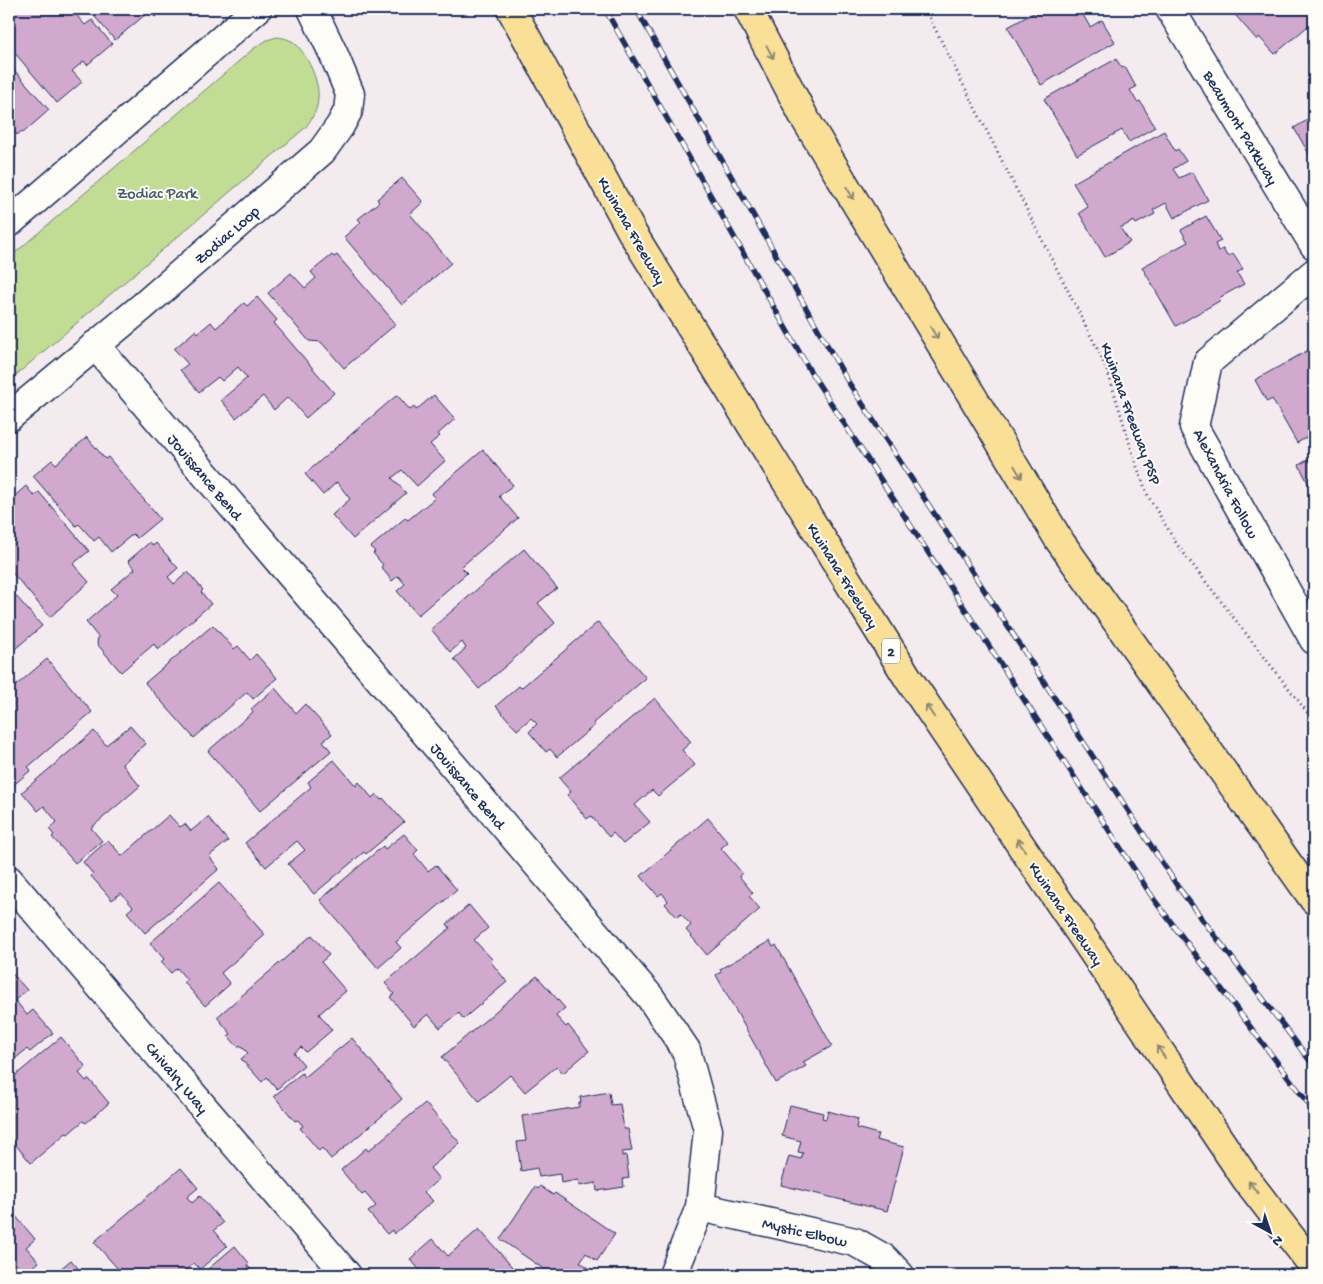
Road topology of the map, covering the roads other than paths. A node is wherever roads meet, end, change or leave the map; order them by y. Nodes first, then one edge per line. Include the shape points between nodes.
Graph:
1 (257, 9) edge
2 (312, 9) edge
3 (511, 9) edge
4 (748, 9) edge
5 (1170, 9) edge
6 (9, 223) edge
7 (1314, 245) edge
8 (1314, 273) edge
9 (95, 345) junction
10 (9, 417) edge
11 (1314, 640) edge
12 (9, 880) edge
13 (1314, 900) edge
14 (700, 1207) junction
15 (1314, 1267) edge
16 (346, 1275) edge
17 (673, 1275) edge
18 (900, 1275) edge

1 - 6 street
2 - 9 street, Zodiac Loop via 350,94 348,111 340,126 322,150
15 -> 3 highway, Kwinana Freeway / 2 via 1246,1179 908,678 633,234
4 -> 13 highway via 804,117 1059,540
5 - 7 street, Beaumont Parkway
8 - 11 street, Alexandria Follow via 1208,362 1194,426
9 - 10 street, Zodiac Loop
9 - 14 street, Jouissance Bend via 650,997 686,1050 708,1130
12 - 16 street, Chivalry Way
14 - 17 street, Jouissance Bend
14 - 18 street, Mystic Elbow via 855,1242 885,1259

